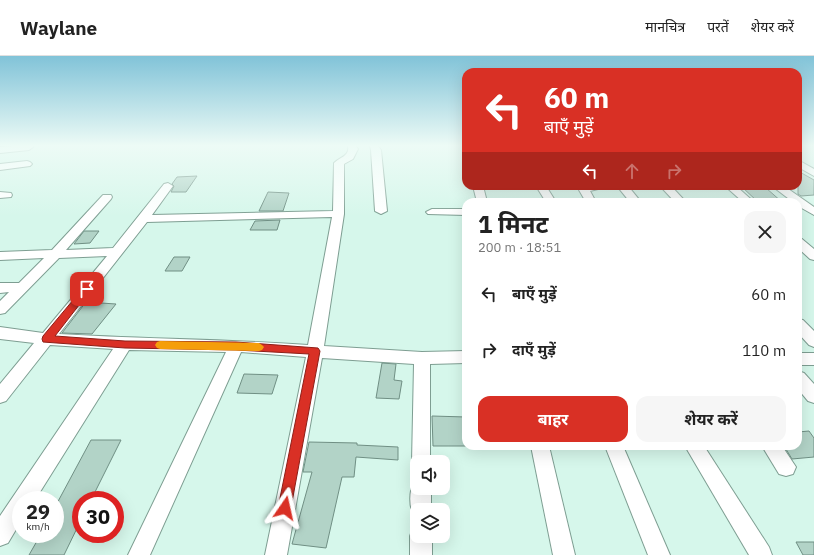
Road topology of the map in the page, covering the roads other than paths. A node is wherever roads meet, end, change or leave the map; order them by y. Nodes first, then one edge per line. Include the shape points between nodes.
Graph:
1 (339, 169) edge
2 (370, 169) edge
3 (168, 186) dead end
4 (626, 190) edge
5 (669, 190) edge
6 (735, 190) edge
7 (783, 190) edge
8 (107, 197) dead end
9 (632, 198) edge
10 (677, 198) edge
11 (744, 198) edge
12 (794, 198) edge
13 (802, 204) edge
14 (381, 211) dead end
15 (432, 212) dead end
16 (462, 212) edge
17 (814, 212) edge
18 (338, 214) junction
19 (144, 219) junction
20 (802, 246) edge
21 (117, 252) junction
22 (56, 254) junction
23 (0, 256) edge
24 (814, 256) edge
25 (23, 287) junction
26 (0, 288) edge
27 (0, 309) edge
28 (802, 328) edge
29 (0, 333) edge
30 (47, 339) junction
31 (814, 341) edge
32 (125, 344) junction
33 (236, 346) junction
34 (315, 351) junction
35 (462, 357) edge
36 (422, 358) junction
37 (802, 359) edge
38 (814, 359) edge
39 (802, 382) edge
40 (0, 396) edge
41 (814, 396) edge
42 (541, 450) edge
43 (616, 450) edge
44 (696, 450) edge
45 (774, 450) edge
46 (421, 455) edge
47 (786, 467) dead end
48 (29, 491) edge
49 (12, 517) edge
50 (0, 535) edge
51 (421, 543) edge
52 (139, 555) edge
53 (276, 555) edge
54 (421, 555) edge
55 (564, 555) edge
56 (659, 555) edge
57 (761, 555) edge

1 - 18 street
2 - 14 street
3 - 19 street
4 - 9 street
5 - 10 street
6 - 11 street
7 - 12 street
8 - 22 street
13 - 17 street
15 - 16 street
18 - 19 street
18 - 34 street
19 - 21 street
20 - 24 street
21 - 22 street
21 - 30 street
22 - 23 street
22 - 25 street
25 - 26 street
25 - 27 street
28 - 31 street
29 - 30 street
30 - 32 street
30 - 40 street
32 - 33 street
32 - 48 street
33 - 34 street
33 - 52 street
34 - 36 street
34 - 53 street
35 - 36 street
36 - 46 street
37 - 38 street
39 - 41 street
42 - 55 street
43 - 56 street
44 - 57 street
45 - 47 street
49 - 50 street
51 - 54 street

